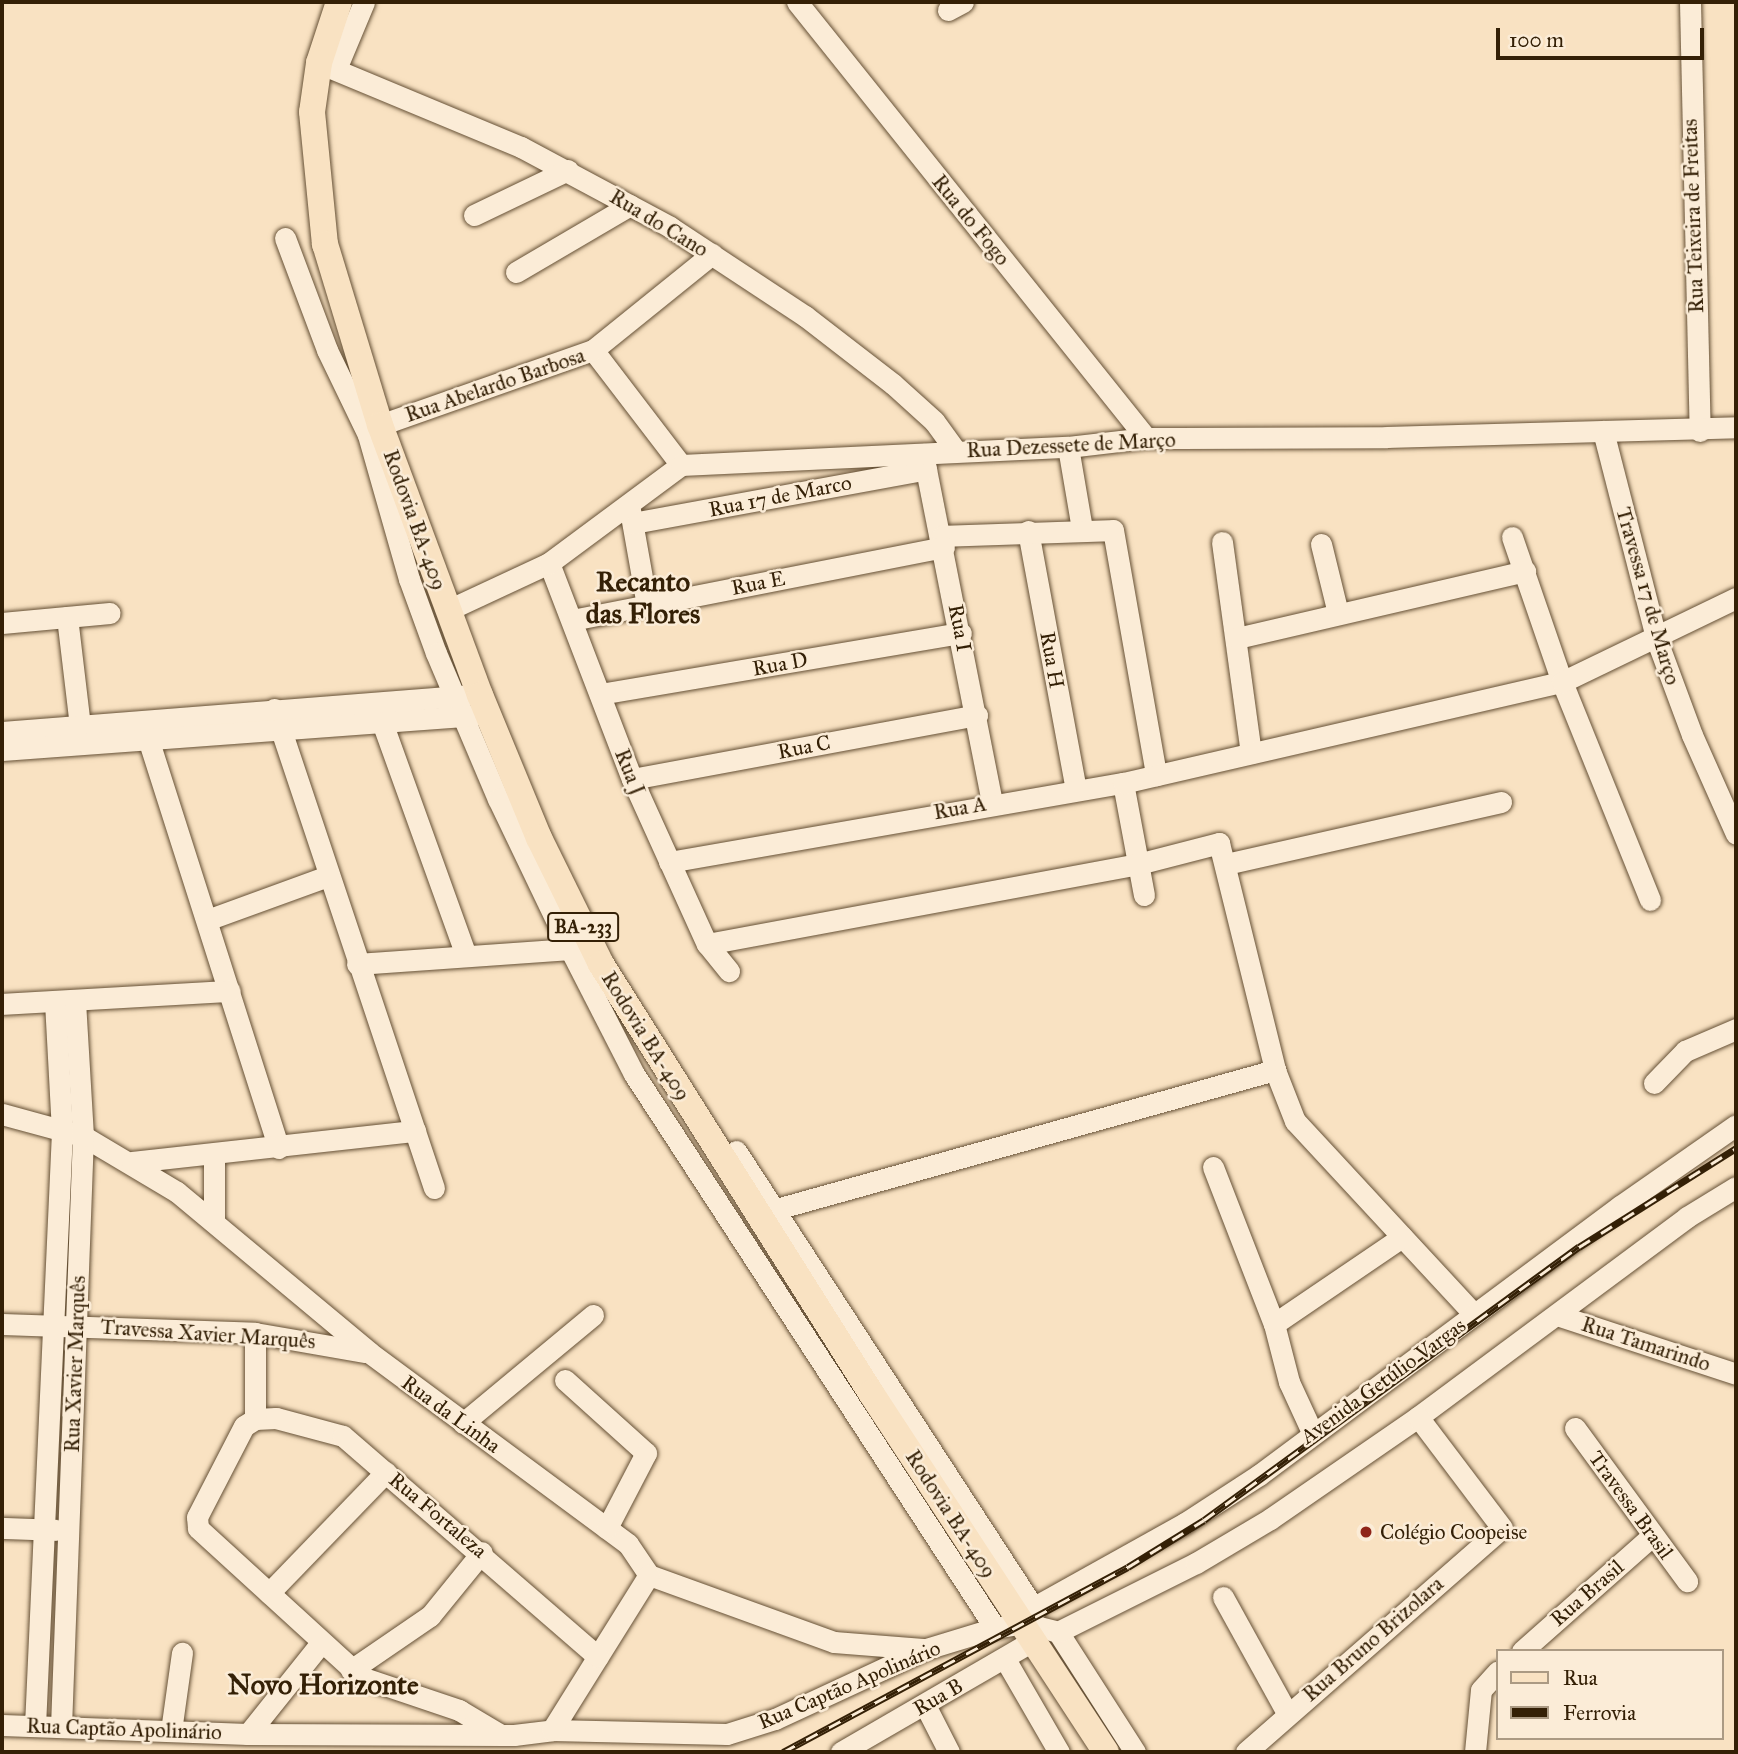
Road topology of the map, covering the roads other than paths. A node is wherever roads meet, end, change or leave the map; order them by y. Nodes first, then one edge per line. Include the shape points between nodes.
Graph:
1 (339, 2) edge
2 (364, 2) edge
3 (797, 2) edge
4 (1690, 2) edge
5 (328, 66) junction
6 (568, 170) junction
7 (630, 205) junction
8 (474, 215) dead end
9 (285, 238) dead end
10 (712, 254) junction
11 (516, 272) dead end
12 (593, 350) junction
13 (380, 425) junction
14 (1736, 427) edge
15 (1604, 431) junction
16 (1700, 431) junction
17 (1146, 438) junction
18 (1068, 447) junction
19 (956, 451) junction
20 (925, 461) junction
21 (681, 465) junction
22 (631, 514) junction
23 (1082, 528) junction
24 (1028, 531) junction
25 (1512, 537) dead end
26 (943, 541) junction
27 (1222, 542) dead end
28 (1321, 544) dead end
29 (549, 563) junction
30 (1525, 571) junction
31 (1736, 598) edge
32 (647, 605) junction
33 (448, 610) junction
34 (110, 613) dead end
35 (1338, 613) junction
36 (67, 617) junction
37 (572, 620) junction
38 (2, 623) edge
39 (961, 632) junction
40 (1237, 638) junction
41 (1656, 638) junction
42 (1562, 682) junction
43 (600, 694) junction
44 (471, 705) junction
45 (378, 712) junction
46 (976, 715) junction
47 (277, 720) junction
48 (80, 726) junction
49 (145, 730) junction
50 (2, 732) edge
51 (2, 750) edge
52 (1251, 753) junction
53 (1156, 775) junction
54 (632, 779) junction
55 (1123, 783) junction
56 (1076, 789) junction
57 (992, 802) junction
58 (1501, 802) dead end
59 (1736, 834) edge
60 (1223, 855) junction
61 (669, 862) junction
62 (1138, 864) junction
63 (328, 876) junction
64 (1144, 895) dead end
65 (1650, 900) dead end
66 (207, 920) junction
67 (707, 944) junction
68 (570, 949) junction
69 (466, 955) junction
70 (357, 964) junction
71 (601, 964) junction
72 (729, 971) dead end
73 (230, 990) junction
74 (65, 1001) junction
75 (2, 1004) edge
76 (1736, 1029) edge
77 (1275, 1069) junction
78 (1654, 1083) dead end
79 (2, 1114) edge
80 (1736, 1125) edge
81 (62, 1131) junction
82 (415, 1131) junction
83 (83, 1136) junction
84 (279, 1147) junction
85 (736, 1151) dead end
86 (214, 1154) junction
87 (132, 1163) junction
88 (1213, 1167) dead end
89 (434, 1188) dead end
90 (1736, 1188) edge
91 (765, 1212) junction
92 (214, 1219) junction
93 (1402, 1237) junction
94 (1474, 1314) junction
95 (593, 1315) dead end
96 (1556, 1315) junction
97 (2, 1324) edge
98 (1274, 1324) junction
99 (52, 1325) junction
100 (76, 1326) junction
101 (255, 1333) junction
102 (370, 1353) junction
103 (1736, 1374) edge
104 (565, 1380) dead end
105 (1419, 1417) junction
106 (255, 1419) junction
107 (463, 1423) junction
108 (1575, 1428) dead end
109 (1312, 1432) junction
110 (386, 1472) junction
111 (2, 1528) edge
112 (607, 1528) junction
113 (43, 1530) junction
114 (70, 1530) junction
115 (1652, 1536) junction
116 (482, 1552) junction
117 (649, 1576) junction
118 (1687, 1581) dead end
119 (269, 1593) junction
120 (1223, 1597) dead end
121 (1027, 1625) junction
122 (321, 1643) junction
123 (926, 1649) junction
124 (1523, 1649) edge
125 (182, 1653) dead end
126 (598, 1657) junction
127 (1005, 1659) junction
128 (351, 1670) junction
129 (1496, 1673) edge
130 (925, 1705) junction
131 (1287, 1713) junction
132 (2, 1725) edge
133 (35, 1726) junction
134 (61, 1727) junction
135 (552, 1730) junction
136 (248, 1734) junction
137 (178, 1739) edge
138 (504, 1741) edge
139 (851, 1750) edge
140 (949, 1752) edge
141 (1059, 1752) edge
142 (1106, 1752) edge
143 (1135, 1752) edge
144 (1246, 1752) edge
145 (1475, 1752) edge

1 - 5 main road, Rodovia BA-409 / BA-233
2 - 5 street
3 - 17 street, Rua do Fogo
4 - 16 street, Rua Teixeira de Freitas
5 - 6 street, Rua do Cano
5 - 13 main road, Rodovia BA-409 / BA-233 via 312,113 325,244
6 - 7 street, Rua do Cano
6 - 8 street
7 - 10 street, Rua do Cano
7 - 11 street
9 - 44 street via 327,350 368,435 409,579
10 - 12 street
10 - 19 street, Rua do Cano via 805,316 893,384 934,421
12 - 13 street, Rua Abelardo Barbosa
12 - 21 street, Rua Abelardo Barbosa
13 - 33 main road, Rodovia BA-409 / BA-233
14 - 16 street, Rua Dezessete de Março
15 - 16 street, Rua Dezessete de Março
15 - 17 street, Rua Dezessete de Março via 1271,440
15 - 41 street, Travessa 17 de Março
17 - 18 street, Rua Dezessete de Março
18 - 19 street, Rua Dezessete de Março
18 - 23 street
19 - 20 street, Rua Dezessete de Março
20 - 21 street, Rua Dezessete de Março
20 - 22 street, Rua 17 de Marco
20 - 26 street, Rua I
21 - 22 street
22 - 29 street
22 - 32 street
23 - 24 street, Rua E
23 - 53 street, Rua E via 1113,530
24 - 26 street, Rua E
24 - 56 street, Rua H
25 - 30 street
26 - 32 street, Rua E
26 - 39 street, Rua I
27 - 40 street
28 - 35 street
29 - 33 street
29 - 37 street, Rua J
30 - 35 street
30 - 42 street
31 - 41 street, Rua A
32 - 37 street, Rua E
33 - 44 main road, Rodovia BA-409 / BA-233
34 - 36 street
35 - 40 street
36 - 38 street
36 - 48 street
37 - 43 street, Rua J
39 - 43 street, Rua D
39 - 46 street, Rua I
40 - 52 street
41 - 42 street, Rua A
41 - 59 street, Travessa 17 de Março
42 - 52 street, Rua A
42 - 65 street
43 - 54 street, Rua J
44 - 45 street
44 - 68 street
44 - 71 main road, Rodovia BA-409 / BA-233
45 - 47 street
45 - 69 street
46 - 54 street, Rua C
46 - 57 street, Rua I
47 - 49 street
47 - 63 street
48 - 49 street
48 - 50 street
49 - 51 street
49 - 66 street
52 - 53 street, Rua A
53 - 55 street, Rua A
54 - 61 street, Rua J
55 - 56 street, Rua A
55 - 62 street
56 - 57 street, Rua A
57 - 61 street, Rua A
58 - 60 street
60 - 62 street via 1217,843
60 - 77 street
61 - 67 street, Rua J
62 - 64 street
62 - 67 street
63 - 66 street
63 - 70 street
66 - 73 street
67 - 72 street, Rua J
68 - 69 street
68 - 71 street
68 - 121 street via 634,1074
69 - 70 street
70 - 82 street
71 - 91 main road, Rodovia BA-409 / BA-233
73 - 74 street
73 - 84 street
74 - 75 street
74 - 81 street, Rua Xavier Marquês
74 - 83 street, Rua Xavier Marquês
76 - 78 street via 1685,1051
77 - 91 street
77 - 93 street via 1294,1121
79 - 81 street, Rua da Linha
80 - 94 street, Avenida Getúlio Vargas
81 - 83 street, Rua da Linha
81 - 99 street, Rua Xavier Marquês
82 - 84 street
82 - 89 street
83 - 87 street, Rua da Linha
83 - 100 street, Rua Xavier Marquês
84 - 86 street
85 - 91 street
86 - 87 street
86 - 92 street
87 - 92 street, Rua da Linha
88 - 98 street
90 - 96 street via 1686,1217
91 - 121 main road, Rodovia BA-409 / BA-233
92 - 102 street, Rua da Linha
93 - 94 street
93 - 98 street
94 - 109 street, Avenida Getúlio Vargas
95 - 107 street
96 - 103 street, Rua Tamarindo
96 - 105 street
97 - 99 street, Travessa Xavier Marquês
98 - 109 street via 1289,1382
99 - 100 street, Travessa Xavier Marquês
99 - 113 street, Rua Xavier Marquês
100 - 101 street, Travessa Xavier Marquês
100 - 114 street, Rua Xavier Marquês
101 - 102 street, Travessa Xavier Marquês
101 - 106 street
102 - 107 street, Rua da Linha
104 - 112 street via 646,1452
105 - 121 street via 1259,1526
105 - 131 street, Rua Bruno Brizolara via 1502,1528
106 - 110 street, Rua Fortaleza via 276,1418 329,1429
106 - 119 street via 244,1426 195,1523
107 - 112 street, Rua da Linha
108 - 115 street, Travessa Brasil
109 - 121 street, Avenida Getúlio Vargas via 1259,1475
110 - 116 street, Rua Fortaleza
110 - 119 street
111 - 113 street
112 - 117 street, Rua da Linha via 638,1553
113 - 114 street
113 - 133 street, Rua Xavier Marquês
114 - 134 street, Rua Xavier Marquês
115 - 118 street, Travessa Brasil
115 - 124 street, Rua Brasil
116 - 126 street, Rua Fortaleza
116 - 128 street via 430,1616
117 - 123 street via 834,1642
117 - 126 street
119 - 122 street
120 - 131 street
121 - 123 street, Rua Captão Apolinário
121 - 127 street, Rua B
121 - 142 main road, Rodovia BA-409 / BA-233
121 - 143 street
122 - 128 street
122 - 136 street
123 - 135 street, Rua Captão Apolinário via 775,1719 727,1734
125 - 137 street
126 - 135 street
127 - 130 street, Rua B
127 - 141 street
128 - 138 street via 380,1687 477,1717
129 - 145 street via 1481,1690
130 - 139 street, Rua B
130 - 140 street
131 - 144 street, Rua Bruno Brizolara
132 - 133 street, Rua Captão Apolinário
133 - 134 street, Rua Captão Apolinário
134 - 137 street, Rua Captão Apolinário
135 - 138 street, Rua Captão Apolinário
136 - 137 street, Rua Captão Apolinário
136 - 138 street, Rua Captão Apolinário

